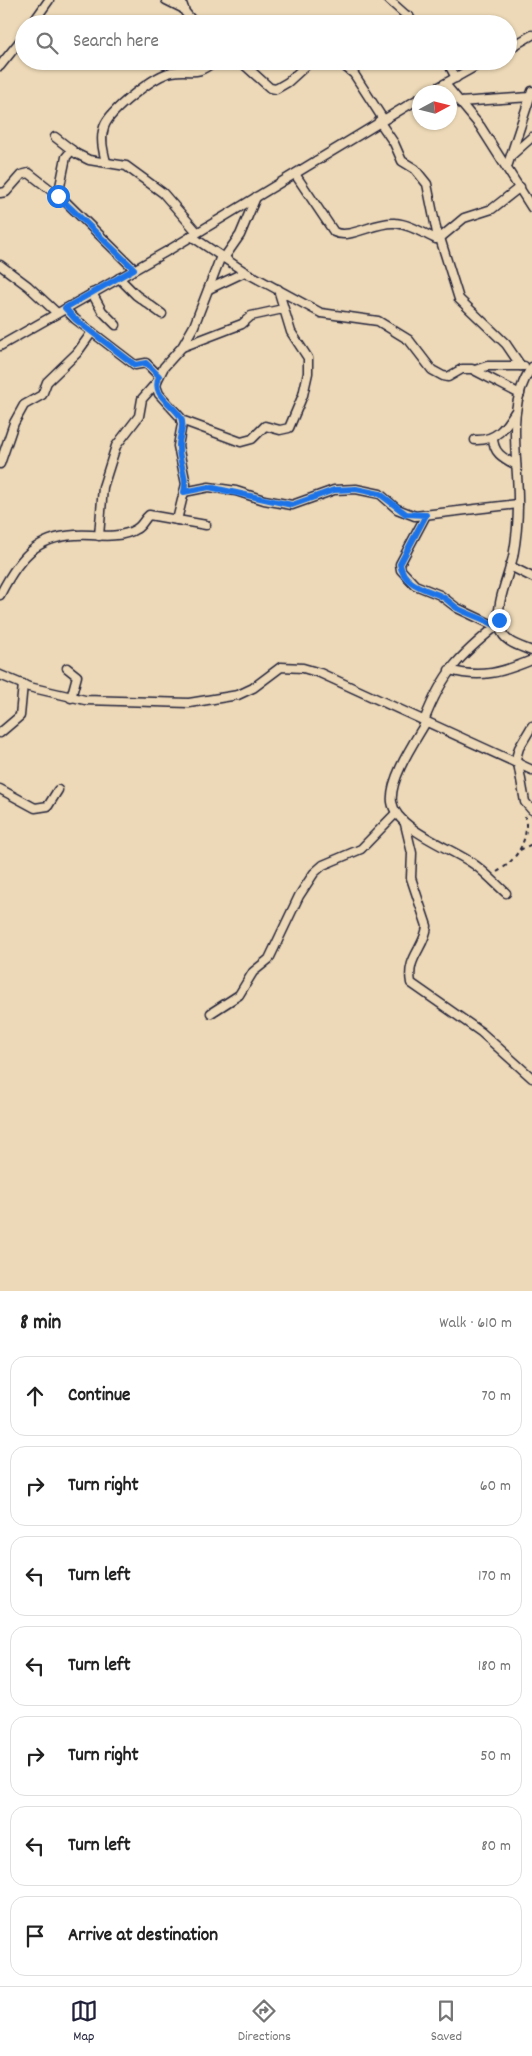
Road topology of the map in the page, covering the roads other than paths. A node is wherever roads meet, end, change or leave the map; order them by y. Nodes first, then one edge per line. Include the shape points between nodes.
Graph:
1 (49, 0) edge
2 (166, 0) edge
3 (181, 0) edge
4 (389, 0) edge
5 (184, 9) junction
6 (38, 15) edge
7 (188, 15) edge
8 (408, 15) edge
9 (532, 35) edge
10 (517, 44) edge
11 (15, 47) edge
12 (0, 66) edge
13 (201, 70) edge
14 (250, 70) edge
15 (301, 70) edge
16 (349, 70) edge
17 (452, 70) edge
18 (470, 70) edge
19 (456, 78) junction
20 (445, 84) joint
21 (531, 94) edge
22 (460, 102) junction
23 (412, 103) edge
24 (381, 120) junction
25 (55, 137) dead end
26 (532, 137) edge
27 (72, 150) junction
28 (511, 156) junction
29 (106, 162) junction
30 (507, 167) junction
31 (295, 174) junction
32 (520, 187) junction
33 (0, 193) edge
34 (58, 196) junction
35 (256, 196) junction
36 (532, 208) edge
37 (194, 234) junction
38 (439, 238) junction
39 (223, 257) junction
40 (0, 265) edge
41 (134, 269) junction
42 (245, 272) junction
43 (119, 278) junction
44 (209, 289) junction
45 (278, 289) junction
46 (92, 293) junction
47 (65, 308) junction
48 (282, 309) junction
49 (57, 313) junction
50 (162, 314) dead end
51 (116, 325) dead end
52 (92, 332) junction
53 (0, 346) edge
54 (182, 347) junction
55 (522, 366) junction
56 (532, 366) edge
57 (475, 370) junction
58 (158, 379) junction
59 (523, 383) junction
60 (532, 386) edge
61 (520, 394) junction
62 (518, 407) junction
63 (181, 420) junction
64 (493, 437) junction
65 (475, 440) dead end
66 (0, 464) edge
67 (516, 465) junction
68 (184, 492) junction
69 (518, 504) junction
70 (426, 515) junction
71 (177, 520) junction
72 (206, 525) dead end
73 (99, 536) junction
74 (510, 566) junction
75 (0, 574) edge
76 (9, 576) junction
77 (532, 577) edge
78 (0, 592) edge
79 (497, 625) junction
80 (532, 651) edge
81 (532, 660) edge
82 (67, 668) dead end
83 (449, 670) junction
84 (0, 675) edge
85 (23, 684) junction
86 (71, 698) junction
87 (425, 721) junction
88 (532, 726) edge
89 (0, 732) edge
90 (517, 763) junction
91 (532, 770) edge
92 (0, 789) edge
93 (58, 790) dead end
94 (529, 807) edge
95 (396, 813) junction
96 (405, 824) junction
97 (506, 893) dead end
98 (211, 1013) dead end
99 (532, 1078) edge

1 - 6 street
2 - 5 street
3 - 5 street
4 - 8 street
5 - 7 street
9 - 10 street
11 - 12 street
13 - 29 street via 161,76 120,106 104,127 102,140
14 - 15 street via 270,88 276,89
16 - 24 street
17 - 19 street
18 - 19 street
19 - 20 street
20 - 22 street
21 - 22 street
21 - 28 street
22 - 30 street
23 - 24 street
24 - 31 street
24 - 38 street via 402,161 415,169 427,184
25 - 27 street
26 - 28 street
27 - 29 street via 89,160
27 - 34 street via 66,157
28 - 30 street
29 - 37 street via 126,166 163,193
30 - 32 street
31 - 35 street
31 - 38 street via 334,232 340,235 395,223
32 - 36 street
32 - 38 street via 500,204 464,218
33 - 34 street via 6,192 27,173
34 - 41 street
35 - 37 street
35 - 39 street via 240,235
37 - 39 street
37 - 41 street
38 - 55 street via 459,299 506,344
39 - 42 street
39 - 44 street
40 - 49 street
41 - 43 street
42 - 44 street
42 - 45 street
43 - 46 street
43 - 50 street
44 - 54 street
45 - 48 street
45 - 57 street via 321,313 378,321 409,340 432,370 442,376 448,377 465,368
46 - 47 street
46 - 51 street via 102,311
47 - 49 street
47 - 52 street
48 - 54 street via 251,316 242,324
48 - 63 street via 291,332 308,358 303,395 289,428 280,430 265,426 252,439 241,442
49 - 53 street
52 - 58 street via 135,365 146,363
52 - 66 street via 77,353 47,382 42,395 24,405
54 - 58 street
55 - 56 street
55 - 57 street via 487,366
56 - 59 street
57 - 61 street
58 - 63 street via 159,394
58 - 73 street via 142,399 139,416 116,446 103,487
59 - 60 street
59 - 61 street
61 - 62 street
62 - 64 street via 502,431
62 - 67 street
63 - 68 street via 178,446 186,484
64 - 65 street
64 - 67 street via 495,450
67 - 69 street
68 - 70 street via 209,487 292,505 334,490 356,489 380,494 406,514
68 - 71 street
69 - 70 street
69 - 74 street
70 - 79 street via 400,564 401,570 415,585
71 - 72 street
71 - 73 street via 149,515 134,531
73 - 76 street via 73,534 47,542 25,554
74 - 77 street
74 - 79 street
75 - 76 street
76 - 78 street
79 - 80 street via 508,641
79 - 83 street
81 - 83 street via 510,670 489,674
82 - 86 street via 77,676
83 - 87 street via 436,690
84 - 85 street
85 - 86 street
85 - 89 street via 20,716
86 - 87 street via 135,702 215,701 238,695 281,667 290,666 320,673
87 - 90 street
87 - 95 street via 398,774 392,803
88 - 90 street via 519,748
90 - 91 street
90 - 94 street
92 - 93 street via 35,808 48,806
95 - 96 street
95 - 98 street via 361,849 323,865 314,873 269,959 253,972 239,995
96 - 97 street via 476,865
96 - 99 street via 412,853 411,878 427,926 411,962 411,983 480,1032

